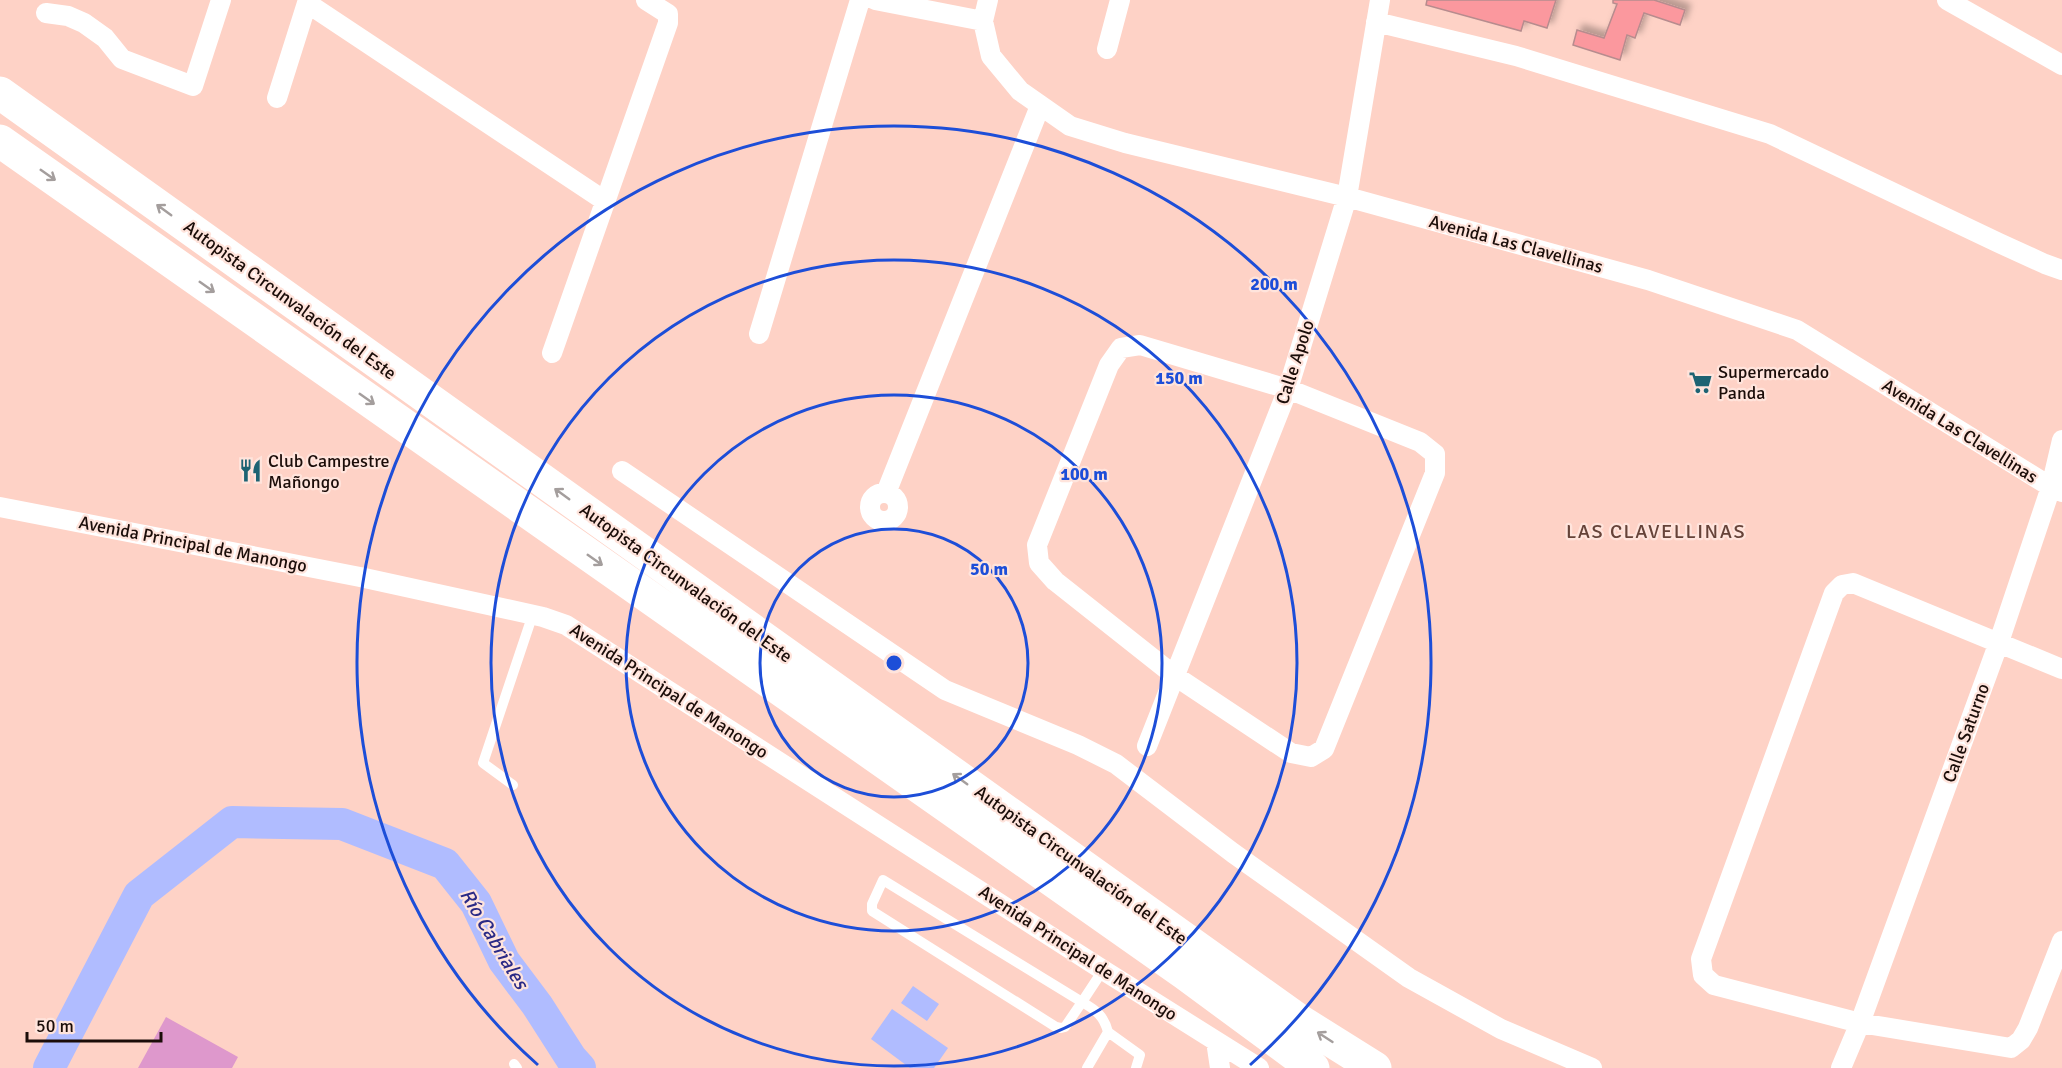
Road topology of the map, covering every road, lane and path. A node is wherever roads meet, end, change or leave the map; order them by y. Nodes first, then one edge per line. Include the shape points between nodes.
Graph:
1 (221, 0) edge
2 (646, 0) edge
3 (860, 0) edge
4 (875, 0) edge
5 (988, 0) edge
6 (1120, 0) edge
7 (1380, 0) edge
8 (307, 1) edge
9 (1958, 3) edge
10 (46, 13) dead end
11 (983, 21) junction
12 (1376, 22) junction
13 (1107, 49) dead end
14 (2062, 65) edge
15 (0, 93) edge
16 (276, 98) dead end
17 (1040, 106) junction
18 (0, 141) edge
19 (1347, 197) junction
20 (605, 201) junction
21 (2062, 270) edge
22 (759, 334) dead end
23 (552, 353) dead end
24 (1288, 389) junction
25 (2062, 440) edge
26 (622, 471) dead end
27 (2057, 490) edge
28 (886, 493) dead end
29 (0, 507) edge
30 (533, 614) junction
31 (1999, 642) junction
32 (2062, 669) edge
33 (1175, 676) junction
34 (1147, 746) dead end
35 (513, 785) dead end
36 (2062, 941) edge
37 (1103, 970) junction
38 (1082, 1002) junction
39 (1860, 1023) junction
40 (1108, 1032) junction
41 (1216, 1041) junction
42 (1087, 1068) edge
43 (1136, 1068) edge
44 (1220, 1068) edge
45 (1259, 1068) edge
46 (1313, 1068) edge
47 (1374, 1068) edge
48 (1592, 1068) edge
49 (1841, 1068) edge

1 - 10 street via 193,86 122,59 105,38 84,23
2 - 20 street via 668,14 668,23
3 - 22 street
4 - 11 street
5 - 11 street
6 - 13 street
7 - 12 street, Calle Apolo
8 - 16 street
8 - 20 street
9 - 14 street
11 - 17 street, Avenida Las Clavellinas via 991,56 1020,92
12 - 19 street, Calle Apolo
12 - 21 street via 1516,56 1770,134
47 -> 15 highway, Autopista Circunvalación del Este via 1300,1021
17 - 19 street, Avenida Las Clavellinas via 1071,126 1125,143
17 - 28 street
18 -> 46 highway, Autopista Circunvalación del Este
19 - 24 street, Calle Apolo
19 - 27 street, Avenida Las Clavellinas via 1648,280 1797,330
20 - 23 street
24 - 33 street, Calle Apolo
24 - 33 street via 1140,345 1121,348 1109,364 1037,545 1039,563 1055,581
24 - 33 street via 1420,442 1435,454 1435,472 1395,575 1324,749 1311,757 1291,753
25 - 27 street, Calle Saturno
26 - 48 street via 945,690 1116,764 1409,978 1501,1029
27 - 31 street, Calle Saturno
29 - 30 street, Avenida Principal de Manongo
30 - 35 lane via 483,763
30 - 37 street, Avenida Principal de Manongo via 566,625
31 - 32 street
31 - 39 street, Calle Saturno
31 - 39 street via 1853,583 1834,592 1701,959 1703,975 1714,985
33 - 34 street, Calle Apolo
36 - 39 street via 2028,1029 2011,1048
37 - 38 lane
37 - 41 street, Avenida Principal de Manongo
38 - 38 lane via 1065,1027 1056,1027 872,911 883,880
38 - 40 lane via 1098,1011
39 - 49 street, Calle Saturno
40 - 42 lane
40 - 43 lane via 1140,1055
41 - 44 street
41 - 45 street, Avenida Principal de Manongo

